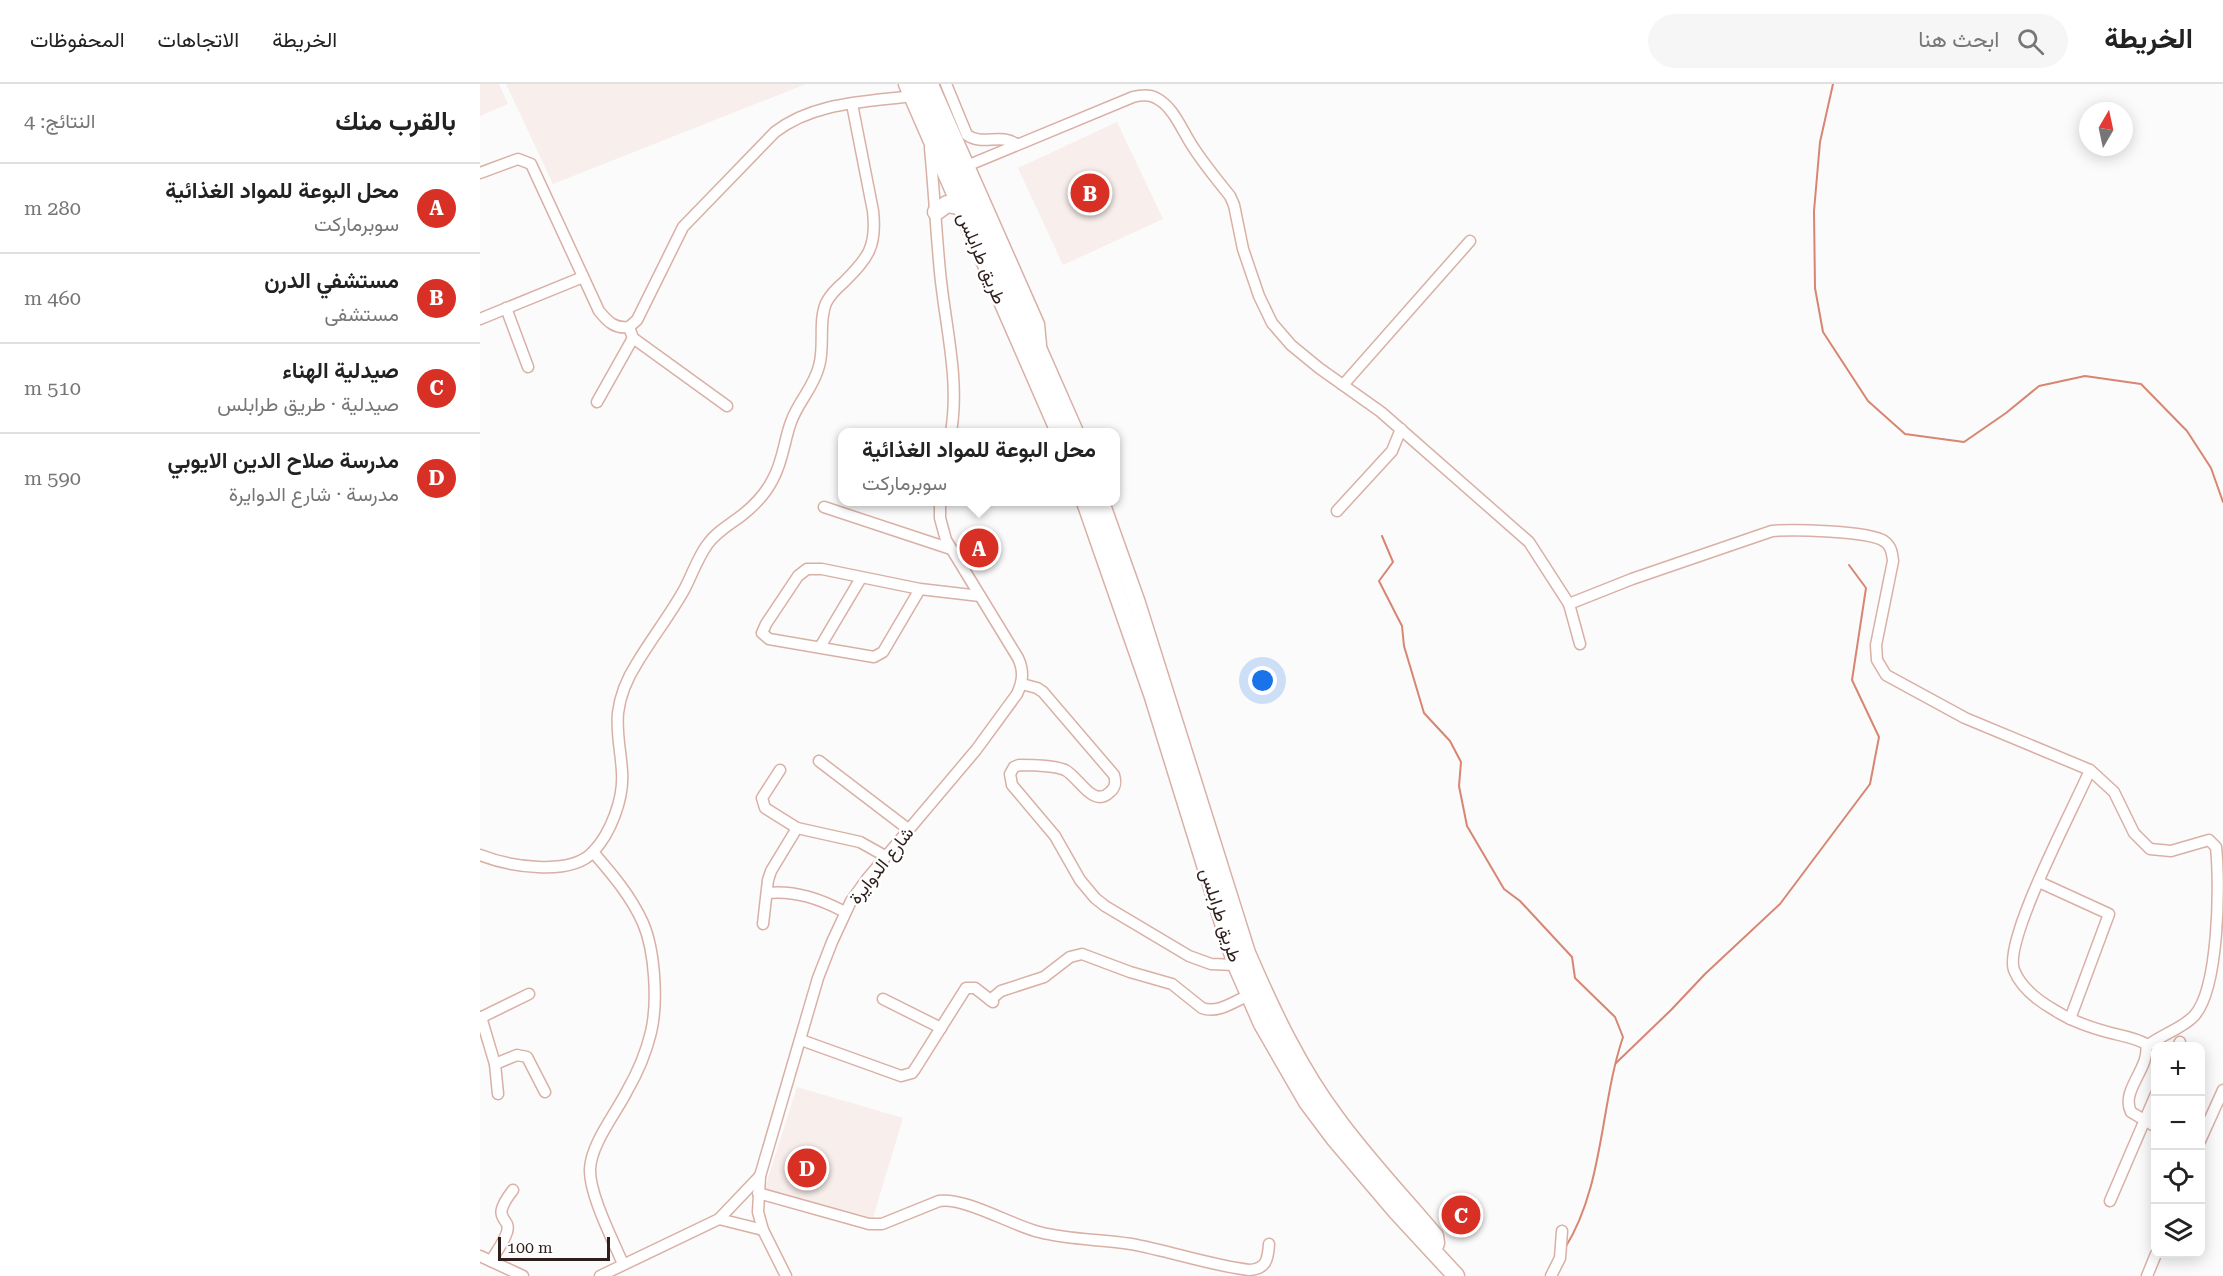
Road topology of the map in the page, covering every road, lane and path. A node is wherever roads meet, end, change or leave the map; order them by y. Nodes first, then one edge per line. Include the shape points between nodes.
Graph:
1 (933, 84) edge
2 (946, 84) edge
3 (914, 88) edge
4 (852, 104) junction
5 (929, 135) junction
6 (1016, 144) junction
7 (969, 165) junction
8 (480, 173) edge
9 (960, 206) junction
10 (936, 212) junction
11 (1470, 241) dead end
12 (583, 277) junction
13 (506, 308) junction
14 (480, 319) edge
15 (631, 333) junction
16 (1041, 354) junction
17 (528, 367) dead end
18 (1343, 385) junction
19 (597, 402) dead end
20 (727, 406) dead end
21 (951, 428) edge
22 (1057, 428) edge
23 (1073, 428) edge
24 (1401, 429) junction
25 (940, 506) edge
26 (1087, 506) edge
27 (1103, 506) edge
28 (824, 507) dead end
29 (1337, 510) dead end
30 (951, 549) junction
31 (861, 578) junction
32 (920, 589) junction
33 (980, 596) junction
34 (1569, 604) junction
35 (1580, 644) dead end
36 (820, 647) junction
37 (1022, 684) junction
38 (819, 761) dead end
39 (780, 770) dead end
40 (2090, 770) junction
41 (797, 828) junction
42 (908, 829) junction
43 (593, 852) junction
44 (480, 855) edge
45 (885, 856) junction
46 (2039, 882) junction
47 (767, 893) junction
48 (845, 912) junction
49 (763, 924) dead end
50 (1236, 965) junction
51 (529, 994) dead end
52 (1249, 994) junction
53 (883, 999) dead end
54 (480, 1018) edge
55 (2070, 1019) junction
56 (941, 1028) junction
57 (801, 1040) junction
58 (2147, 1047) junction
59 (495, 1064) junction
60 (2223, 1090) edge
61 (544, 1092) dead end
62 (498, 1094) dead end
63 (2155, 1096) edge
64 (2144, 1120) junction
65 (2151, 1124) edge
66 (2205, 1130) edge
67 (760, 1176) junction
68 (513, 1190) dead end
69 (758, 1193) junction
70 (2110, 1201) dead end
71 (719, 1219) junction
72 (763, 1230) junction
73 (1562, 1231) dead end
74 (1269, 1244) dead end
75 (1432, 1250) junction
76 (480, 1256) edge
77 (2154, 1258) edge
78 (491, 1261) junction
79 (623, 1264) junction
80 (523, 1276) edge
81 (600, 1276) edge
82 (786, 1276) edge
83 (1456, 1276) edge
84 (1551, 1276) edge
85 (2147, 1276) edge

1 - 7 street
2 - 6 street via 967,135
3 - 4 street
3 - 5 highway, طريق طرابلس
3 - 16 highway
4 - 15 street via 803,115 783,126 683,226
4 - 43 street via 873,211 872,245 861,265 825,306 820,364 790,423 773,479 753,506 707,545 683,592 631,675 618,712 622,788 609,825
5 - 9 highway, طريق طرابلس
5 - 10 street
6 - 7 street
6 - 18 street via 1133,97 1155,97 1164,103 1230,196 1243,249 1272,322 1291,345
7 - 16 street via 1039,324
8 - 12 street via 518,159 531,164
9 - 10 highway via 946,204
9 - 22 highway, طريق طرابلس
10 - 21 street via 953,380
11 - 18 street
12 - 13 street
12 - 15 street via 604,318
13 - 14 street
13 - 17 street
15 - 19 street
15 - 20 street
16 - 23 highway
18 - 24 street
24 - 29 street via 1392,451
24 - 34 street via 1529,542
25 - 30 street via 941,524
26 - 50 highway, طريق طرابلس via 1152,694
27 - 75 highway via 1252,964 1271,1008 1336,1119 1435,1236
28 - 30 street
30 - 33 street
31 - 32 street
31 - 36 street
31 - 36 street via 807,569 798,576 763,628 764,637 769,639
32 - 33 street
32 - 36 street via 879,655 868,657
33 - 37 street via 1018,658
34 - 35 street
34 - 40 street via 1772,531 1855,534 1881,539 1892,550 1893,561 1876,645 1877,660 1886,675 1965,718
37 - 42 street, شارع الدوايرة via 976,750
37 - 50 street via 1043,692 1114,775 1112,790 1098,797 1061,769 1019,765 1010,774 1012,785 1055,836 1080,880 1105,906 1189,956 1211,964
38 - 42 street
39 - 41 street via 764,793 763,804
40 - 46 street
40 - 58 street via 2114,792 2134,833 2150,849 2170,851 2209,840 2216,847 2218,906 2210,983 2194,1017
41 - 45 street via 860,842
41 - 47 street via 771,871
42 - 45 street, شارع الدوايرة
43 - 44 street via 567,864 536,867
43 - 79 street via 644,924 652,962 652,1029 644,1057 599,1141 590,1170 597,1201
45 - 48 street, شارع الدوايرة
46 - 55 street via 2014,945 2014,971 2037,999
46 - 55 street via 2109,915
47 - 48 street via 815,898
47 - 49 street
48 - 57 street, شارع الدوايرة via 818,978
50 - 52 highway, طريق طرابلس
51 - 54 street
52 - 56 street via 1219,1009 1208,1010 1172,984 1082,954 1070,957 1044,977 998,993 991,1001 975,988 966,988
52 - 75 highway, طريق طرابلس via 1307,1102
53 - 56 street
54 - 59 street
55 - 58 street via 2141,1041
56 - 57 street via 907,1076
57 - 67 street, شارع الدوايرة
58 - 64 street via 2127,1102 2131,1112
59 - 61 street via 517,1054 527,1057
59 - 62 street
60 - 66 street
63 - 64 street
64 - 65 street
64 - 70 street
67 - 69 street, شارع الدوايرة
67 - 71 street
68 - 78 street via 501,1208 507,1232
69 - 72 street, شارع الدوايرة
69 - 74 street via 868,1224 882,1224 948,1200 1040,1233 1144,1246 1248,1270 1266,1264
71 - 72 street
71 - 79 street
72 - 82 street, شارع الدوايرة
73 - 84 street via 1560,1258
75 - 83 highway, طريق طرابلس
76 - 78 street
77 - 85 street
78 - 80 street
79 - 81 street

